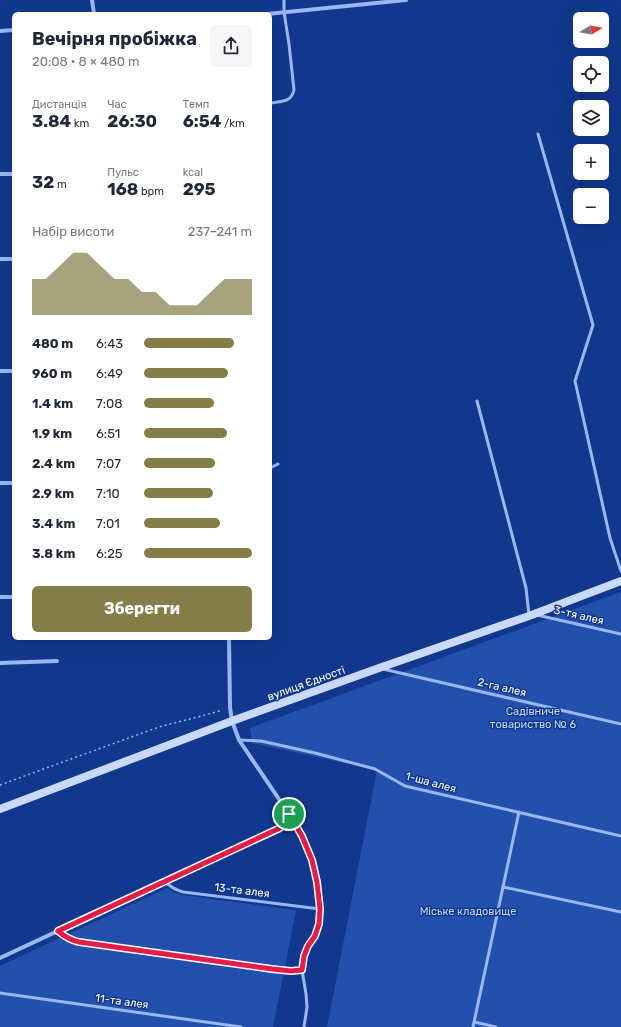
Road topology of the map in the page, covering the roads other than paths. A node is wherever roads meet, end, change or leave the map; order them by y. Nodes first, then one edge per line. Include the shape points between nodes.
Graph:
1 (92, 0) edge
2 (284, 0) edge
3 (406, 0) edge
4 (389, 1) edge
5 (94, 12) edge
6 (284, 12) junction
7 (272, 13) edge
8 (12, 30) edge
9 (0, 31) edge
10 (272, 103) edge
11 (538, 134) dead end
12 (0, 174) edge
13 (12, 174) edge
14 (0, 259) edge
15 (12, 259) edge
16 (0, 371) edge
17 (12, 371) edge
18 (477, 401) dead end
19 (278, 464) dead end
20 (272, 467) edge
21 (0, 483) edge
22 (12, 483) edge
23 (621, 571) edge
24 (621, 581) edge
25 (0, 597) edge
26 (12, 597) edge
27 (531, 615) junction
28 (621, 634) edge
29 (229, 640) edge
30 (57, 661) dead end
31 (0, 663) edge
32 (379, 668) junction
33 (232, 722) junction
34 (621, 724) edge
35 (239, 740) junction
36 (0, 809) edge
37 (519, 812) junction
38 (289, 814) junction
39 (621, 836) edge
40 (165, 881) junction
41 (503, 887) junction
42 (320, 909) junction
43 (621, 912) edge
44 (58, 931) junction
45 (0, 958) edge
46 (302, 970) junction
47 (0, 993) edge
48 (474, 1022) junction
49 (241, 1027) edge
50 (304, 1027) edge
51 (473, 1027) edge
52 (496, 1027) edge

1 - 5 street
2 - 6 lane
3 - 4 street
4 - 6 street
6 - 7 street
6 - 10 lane via 294,90 289,100
8 - 9 street
11 - 23 lane via 593,325 575,381 610,538
12 - 13 street
14 - 15 street
16 - 17 street
18 - 27 lane
19 - 20 lane
21 - 22 street
24 - 27 main road, вулиця Єдності
25 - 26 street
27 - 28 lane, 3-тя алея
27 - 32 main road, вулиця Єдності
29 - 33 street
30 - 31 street
32 - 33 main road, вулиця Єдності
32 - 34 lane, 2-га алея
33 - 35 street
33 - 36 main road, вулиця Єдності
35 - 37 lane, 1-ша алея via 261,741 315,753 375,769 405,786
35 - 38 street
37 - 39 lane, 1-ша алея
37 - 41 lane
38 - 40 street via 280,828
38 - 42 lane via 312,860
40 - 42 lane, 13-та алея via 183,892
40 - 44 street
41 - 43 lane
41 - 48 lane
42 - 46 lane via 319,924 304,956
44 - 45 street
44 - 46 lane via 79,942 264,968
46 - 50 lane via 307,1007
47 - 49 lane, 11-та алея
48 - 51 lane
48 - 52 lane

